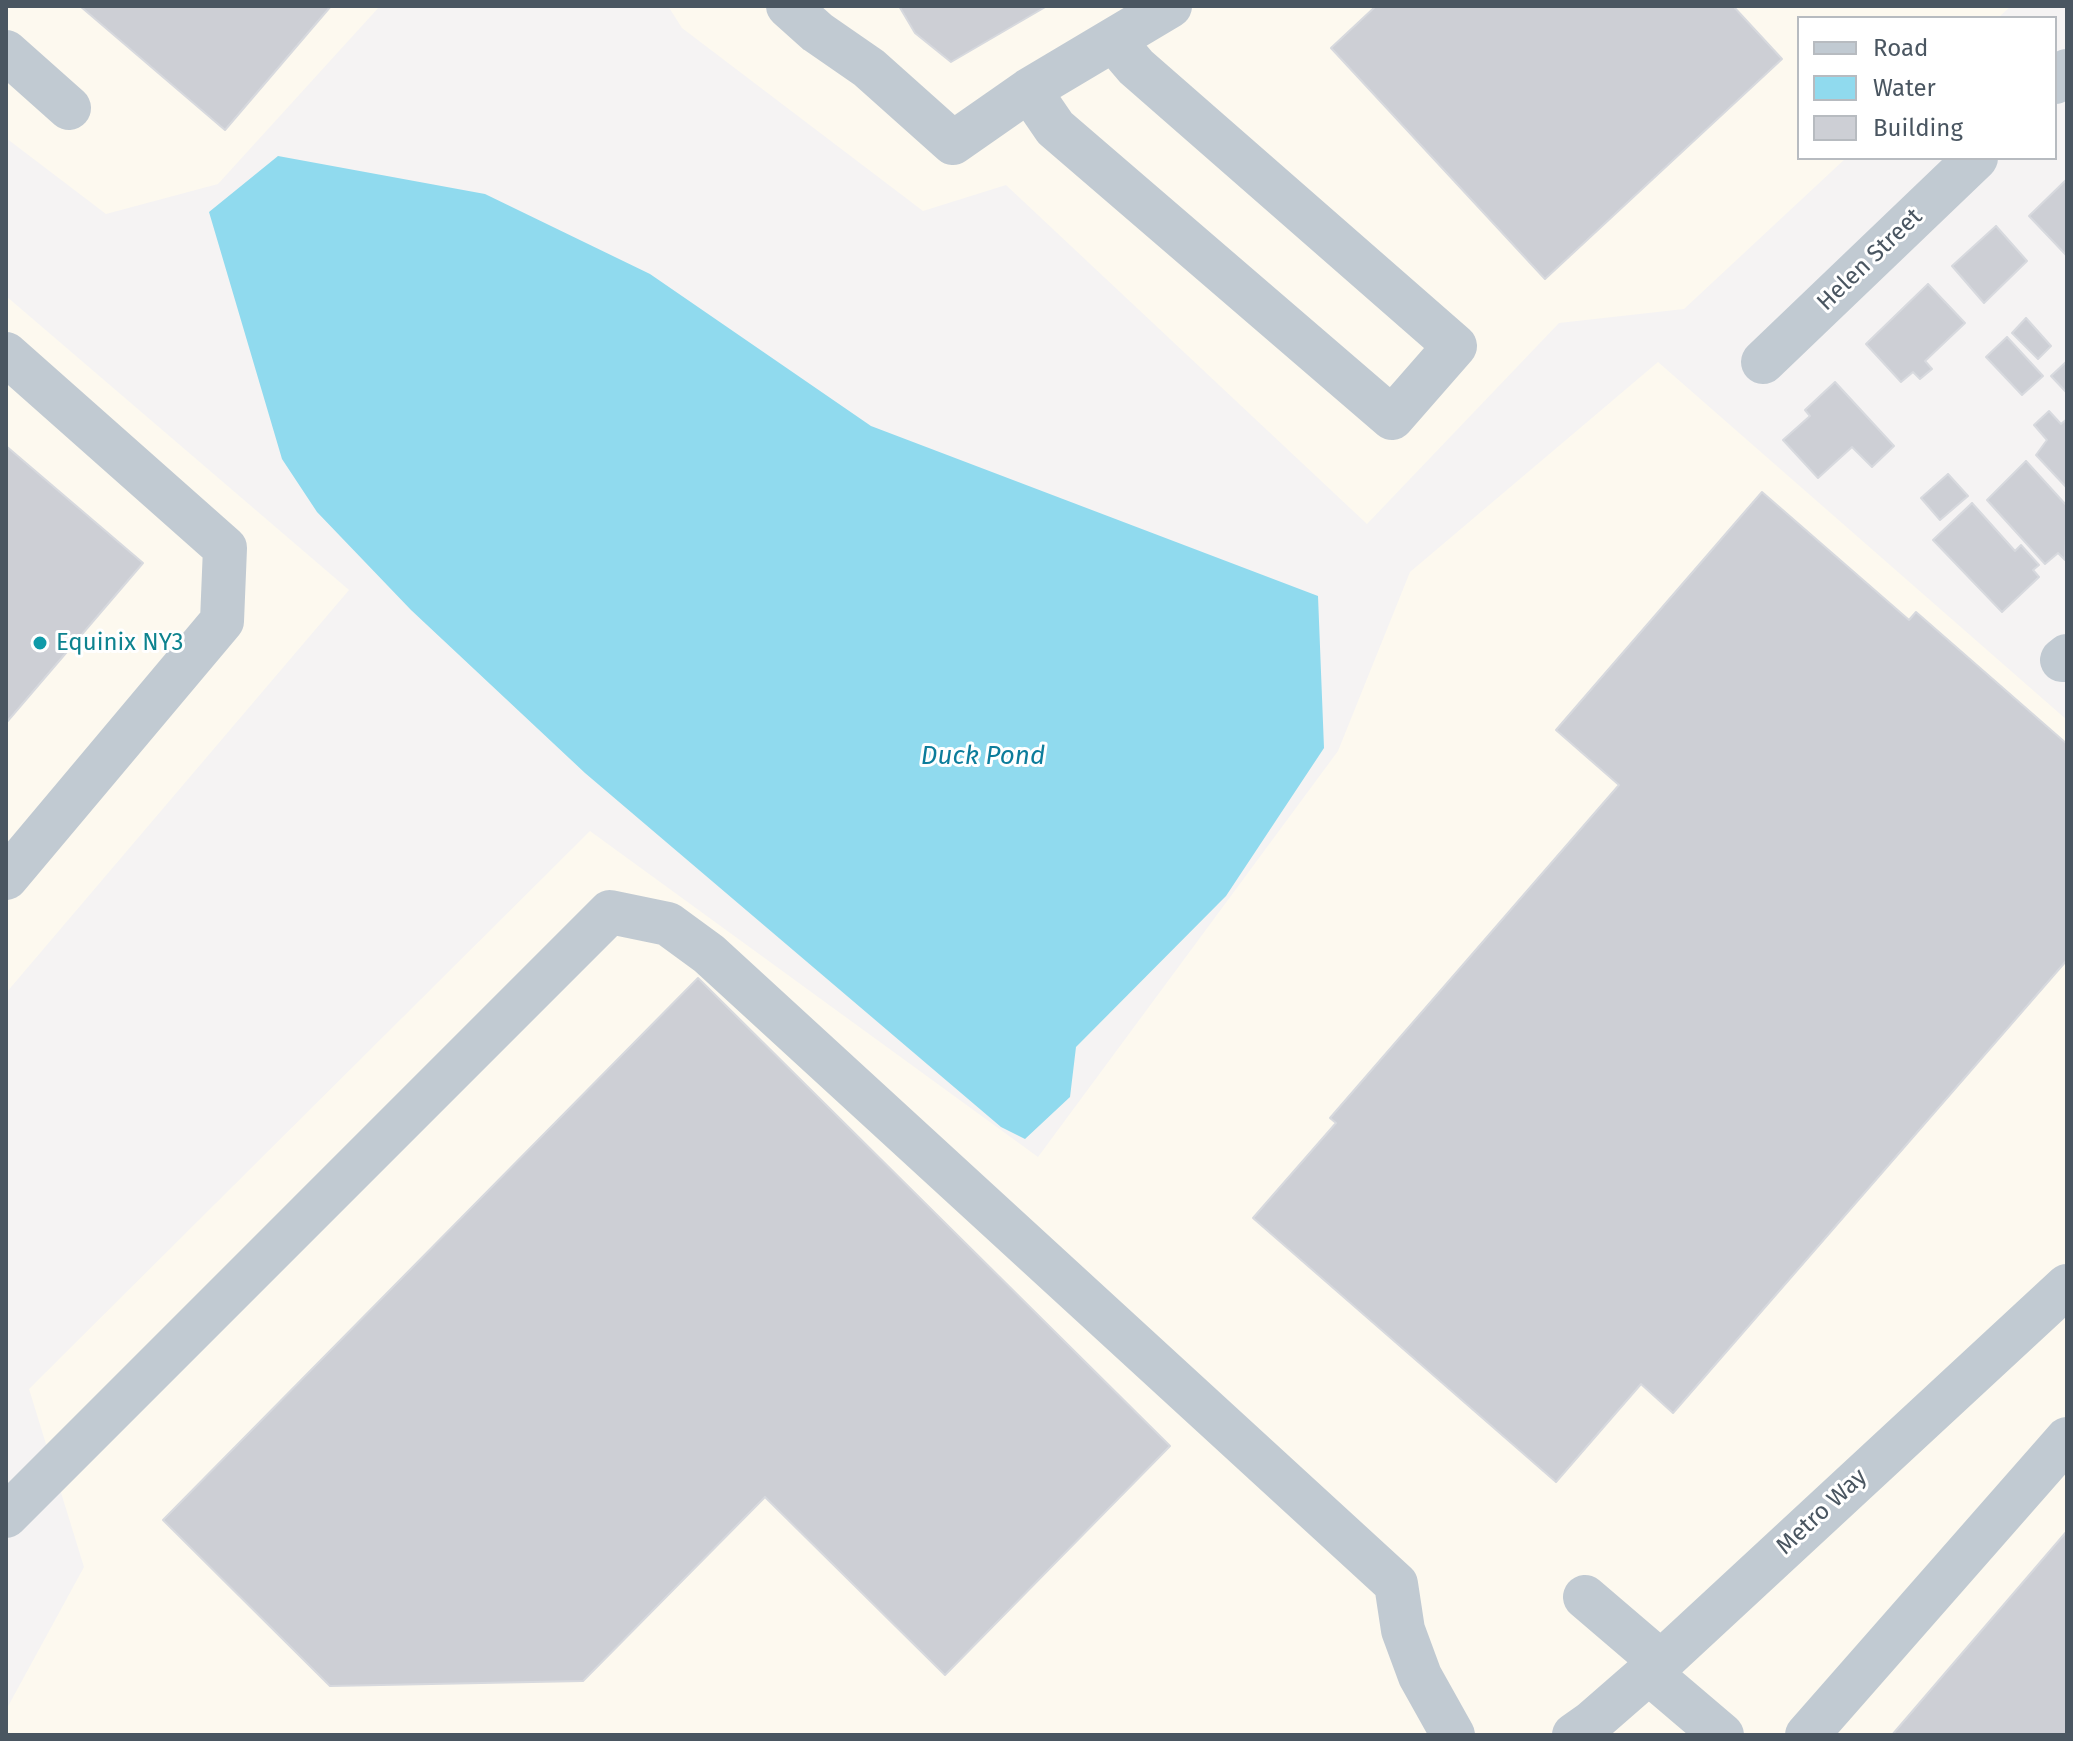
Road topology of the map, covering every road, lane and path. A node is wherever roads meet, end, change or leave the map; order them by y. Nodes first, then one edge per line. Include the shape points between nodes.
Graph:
1 (788, 6) edge
2 (1170, 6) edge
3 (1113, 40) junction
4 (6, 52) edge
5 (1029, 90) junction
6 (69, 108) dead end
7 (1974, 160) edge
8 (6, 354) edge
9 (1763, 362) dead end
10 (6, 878) edge
11 (2067, 1286) edge
12 (2067, 1439) edge
13 (6, 1516) edge
14 (1585, 1597) dead end
15 (1654, 1667) junction
16 (1590, 1731) edge
17 (1453, 1735) edge
18 (1722, 1735) edge
19 (1807, 1735) edge

1 - 5 street via 869,68 953,143
2 - 3 street
3 - 5 street
3 - 5 street via 1136,67 1455,346 1392,418 1055,128
4 - 6 street
7 - 9 street, Helen Street
8 - 10 street via 225,548 222,621
11 - 15 street, Metro Way
12 - 19 street
13 - 17 street via 610,912 668,924 709,954 1396,1584 1403,1630 1420,1676
14 - 15 street
15 - 16 street, Metro Way
15 - 18 street

